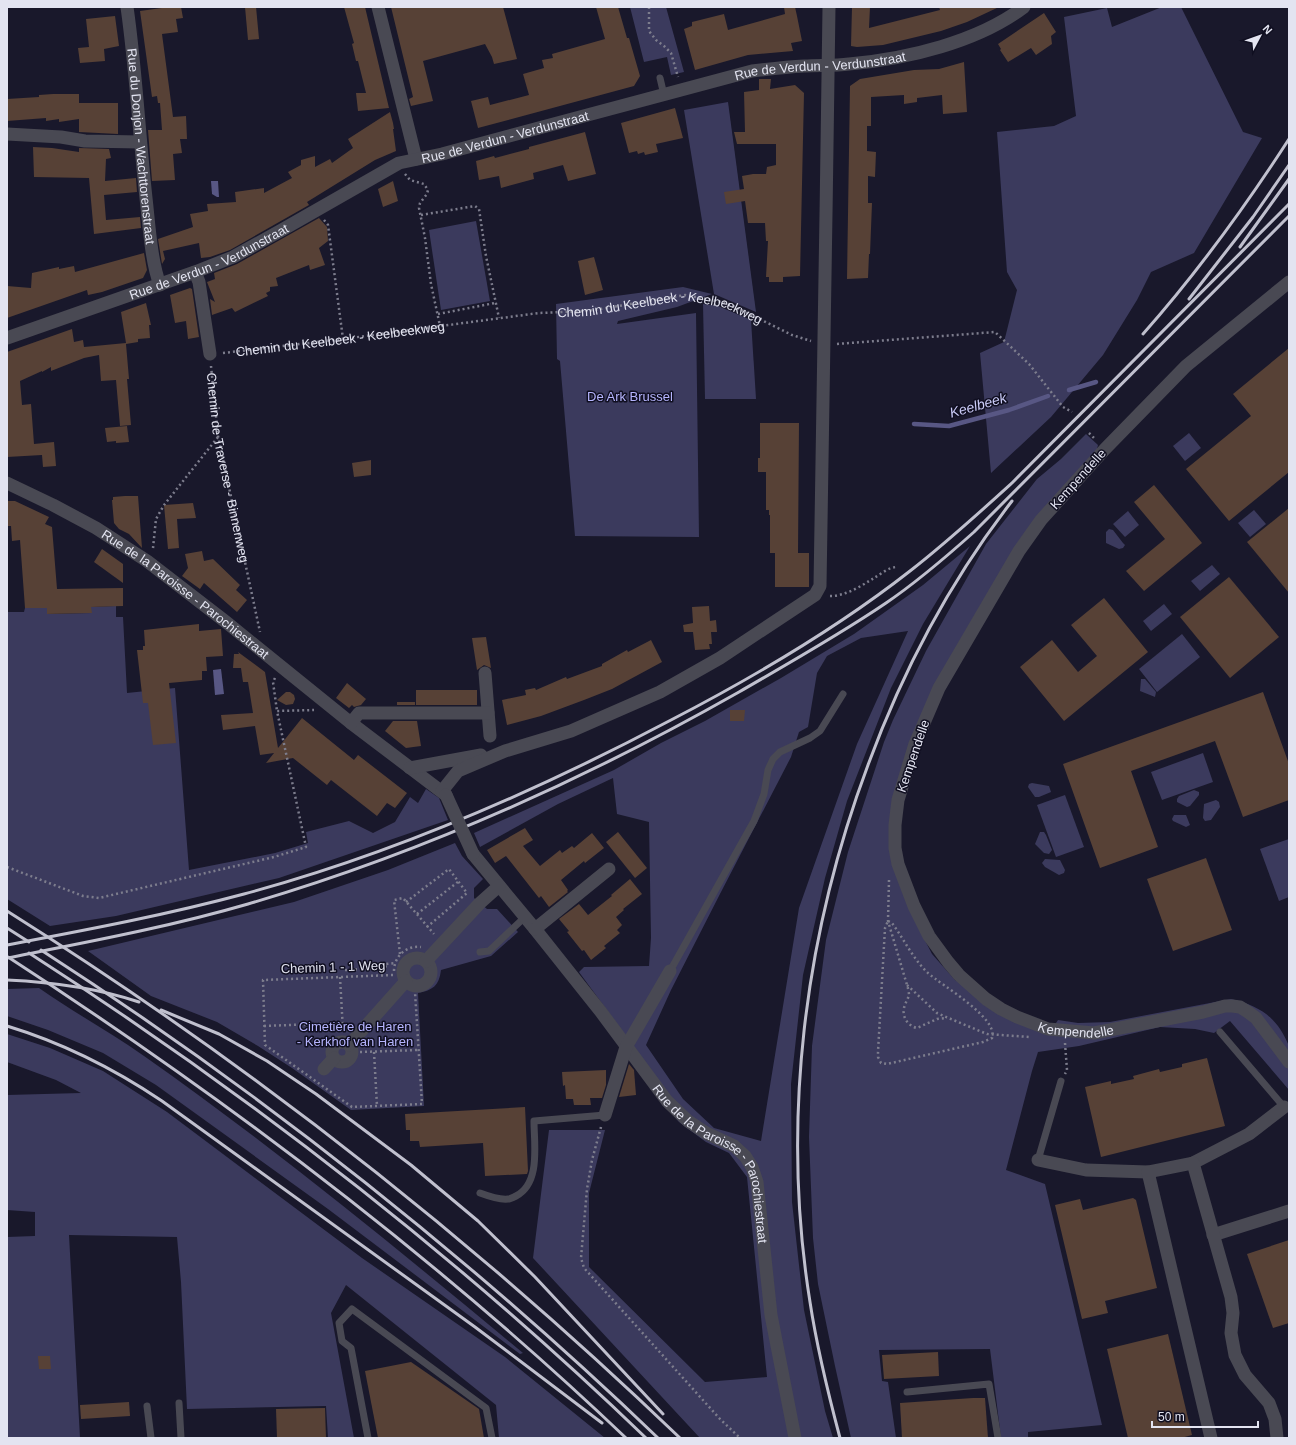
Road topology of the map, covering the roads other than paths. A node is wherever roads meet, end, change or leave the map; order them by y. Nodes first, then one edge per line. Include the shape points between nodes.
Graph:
1 (127, 7) edge
2 (378, 7) edge
3 (829, 7) edge
4 (1024, 7) edge
5 (827, 65) junction
6 (660, 78) dead end
7 (664, 95) junction
8 (7, 134) edge
9 (140, 142) junction
10 (416, 159) junction
11 (195, 272) junction
12 (1289, 282) edge
13 (160, 285) junction
14 (7, 338) edge
15 (210, 354) road end
16 (7, 484) edge
17 (485, 673) dead end
18 (843, 694) dead end
19 (488, 713) junction
20 (351, 723) junction
21 (490, 736) dead end
22 (505, 751) junction
23 (410, 768) junction
24 (444, 793) junction
25 (609, 870) dead end
26 (499, 886) junction
27 (525, 918) junction
28 (535, 929) junction
29 (480, 952) dead end
30 (426, 961) junction
31 (670, 971) joint
32 (405, 978) junction
33 (1220, 1032) dead end
34 (626, 1047) junction
35 (1289, 1062) edge
36 (324, 1069) dead end
37 (1061, 1081) road end
38 (1284, 1107) joint
39 (605, 1115) joint
40 (1038, 1160) joint
41 (1193, 1162) junction
42 (1148, 1172) junction
43 (480, 1193) dead end
44 (1289, 1211) edge
45 (1213, 1235) junction
46 (907, 1392) dead end
47 (179, 1404) dead end
48 (147, 1406) dead end
49 (151, 1438) edge
50 (181, 1438) edge
51 (368, 1438) edge
52 (492, 1438) edge
53 (795, 1438) edge
54 (998, 1438) edge
55 (1211, 1438) edge
56 (1277, 1438) edge

1 - 9 street, Rue du Donjon - Wachttorenstraat
2 - 10 street
3 - 5 street
4 - 5 street, Rue de Verdun - Verdunstraat via 988,29 961,40 910,54
5 - 7 street, Rue de Verdun - Verdunstraat via 752,71
5 - 22 street via 820,586 815,595 720,658 660,692 572,731
6 - 7 lane
7 - 10 street, Rue de Verdun - Verdunstraat
8 - 9 street via 85,141
9 - 13 street, Rue du Donjon - Wachttorenstraat via 156,274
10 - 11 street, Rue de Verdun - Verdunstraat via 399,163 233,257
11 - 13 street, Rue de Verdun - Verdunstraat
11 - 15 street, Chemin de Traverse - Binnenweg via 199,282
12 - 35 street, Kempendelle via 1097,441 1020,551 939,688 915,744 898,800 895,825 898,864 929,936 959,974 1001,1009 1048,1029 1094,1033 1225,1006 1240,1007 1256,1018
13 - 14 street, Rue de Verdun - Verdunstraat
16 - 20 street, Rue de la Paroisse - Parochiestraat via 96,528 147,561
17 - 19 street
18 - 31 lane via 820,731 780,752 773,759 754,821
19 - 20 street via 359,713
19 - 21 street
20 - 23 street, Rue de la Paroisse - Parochiestraat
22 - 23 street
22 - 24 street via 458,771
23 - 24 street, Rue de la Paroisse - Parochiestraat
24 - 26 street, Rue de la Paroisse - Parochiestraat, bridge via 473,854
25 - 28 street
26 - 27 street, Rue de la Paroisse - Parochiestraat
26 - 30 street
27 - 28 street, Rue de la Paroisse - Parochiestraat
27 - 29 lane via 489,951
28 - 34 street, Rue de la Paroisse - Parochiestraat
30 - 32 street via 413,958 407,962 404,968
30 - 32 street via 431,974 428,980 423,984
31 - 34 street
32 - 36 street via 348,1046 350,1058 339,1062 334,1058
33 - 38 lane
34 - 39 street
34 - 53 street, Rue de la Paroisse - Parochiestraat via 667,1100 688,1121 706,1134 734,1146 752,1167 757,1182 771,1315
37 - 40 lane
38 - 41 street via 1249,1134
39 - 43 lane via 534,1121 534,1170 529,1184 520,1194 509,1199
40 - 42 street via 1086,1170
41 - 42 street
41 - 45 street
42 - 55 street
44 - 45 street
45 - 56 street via 1231,1297 1231,1333 1235,1355 1245,1375 1269,1403 1275,1419
46 - 54 lane via 989,1384
47 - 50 lane
48 - 49 lane
51 - 52 lane via 351,1348 342,1341 339,1322 352,1308 486,1408

